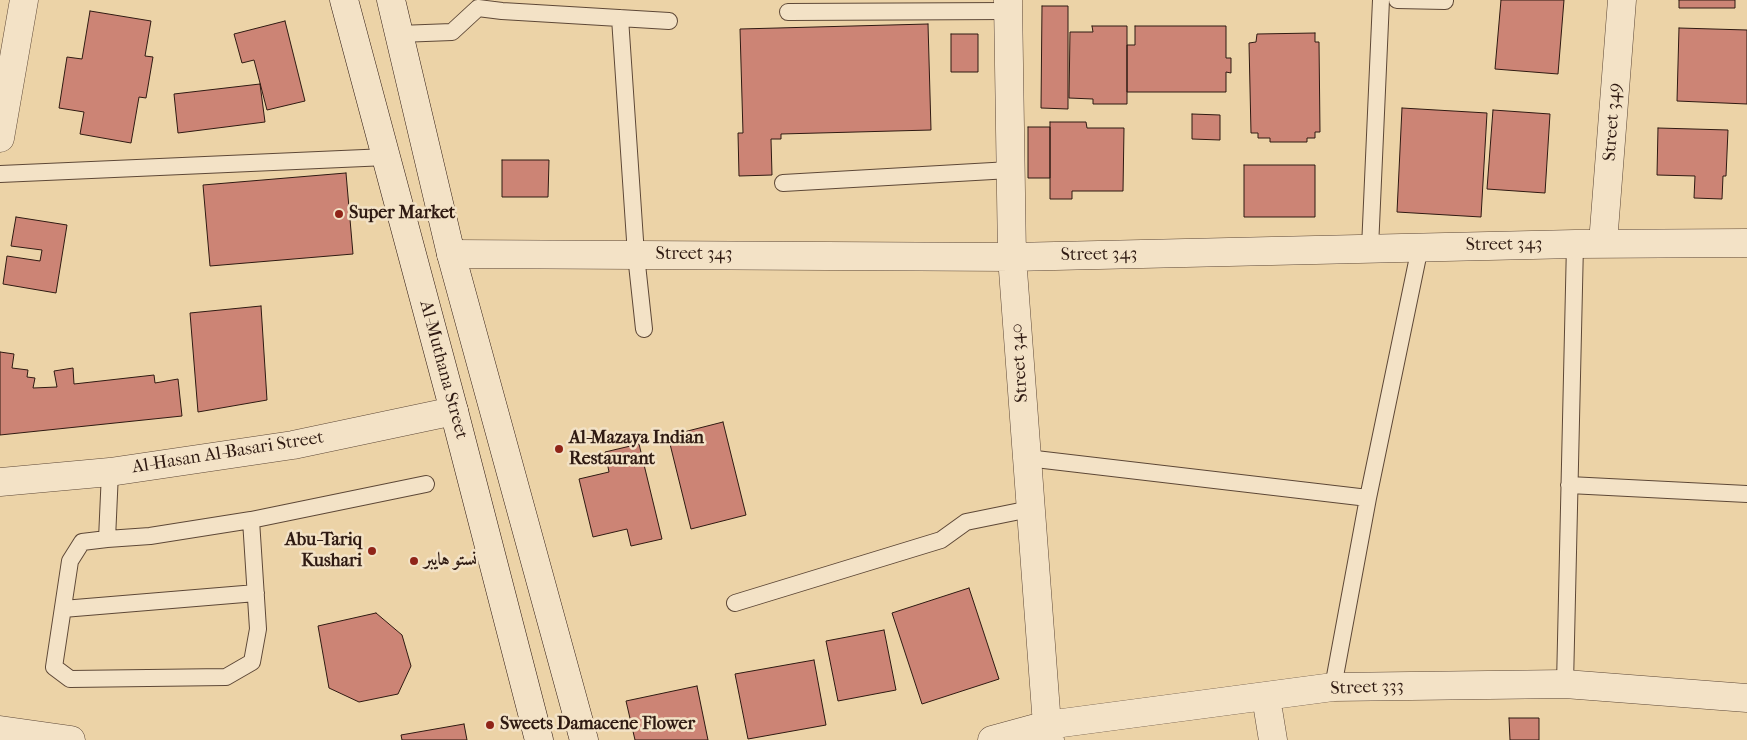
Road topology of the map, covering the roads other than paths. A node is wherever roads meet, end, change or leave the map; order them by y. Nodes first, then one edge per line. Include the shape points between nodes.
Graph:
1 (24, 0) edge
2 (344, 0) edge
3 (391, 0) edge
4 (1381, 0) edge
5 (1397, 0) edge
6 (1622, 0) edge
7 (1445, 1) edge
8 (1008, 6) edge
9 (788, 12) dead end
10 (620, 18) junction
11 (669, 20) dead end
12 (399, 34) junction
13 (0, 138) edge
14 (387, 157) junction
15 (1010, 170) junction
16 (0, 174) edge
17 (783, 183) dead end
18 (1603, 243) junction
19 (1747, 243) edge
20 (1575, 244) junction
21 (1420, 247) junction
22 (1370, 248) junction
23 (451, 254) junction
24 (636, 255) junction
25 (1012, 257) junction
26 (644, 329) dead end
27 (454, 410) junction
28 (1027, 458) junction
29 (110, 472) junction
30 (0, 482) edge
31 (426, 484) dead end
32 (1569, 486) junction
33 (1747, 494) edge
34 (1368, 498) junction
35 (1030, 509) junction
36 (251, 520) junction
37 (107, 538) junction
38 (256, 594) junction
39 (736, 603) dead end
40 (63, 609) junction
41 (1565, 684) junction
42 (1333, 687) junction
43 (1266, 697) junction
44 (1747, 698) edge
45 (0, 730) edge
46 (1048, 733) edge
47 (71, 740) edge
48 (539, 740) edge
49 (584, 740) edge
50 (992, 740) edge
51 (1273, 740) edge

1 - 13 street
2 - 14 street, Al-Muthana Street
3 - 12 street
4 - 22 lane
5 - 7 lane
6 - 18 street, Street 349
8 - 9 lane
8 - 15 street, Street 340
10 - 11 lane
10 - 12 lane via 478,8 452,32
10 - 24 lane
12 - 23 street
14 - 16 lane
14 - 27 street, Al-Muthana Street
15 - 17 lane
15 - 25 street, Street 340
18 - 19 street, Street 343
18 - 20 street, Street 343
20 - 21 street, Street 343
20 - 32 lane
21 - 22 street, Street 343
21 - 34 lane
22 - 25 street, Street 343
23 - 24 street, Street 343
23 - 49 street
24 - 25 street, Street 343
24 - 26 lane
25 - 28 street, Street 340
27 - 29 street, Al-Hasan Al-Basari Street via 293,445
27 - 48 street, Al-Muthana Street
28 - 34 lane
28 - 35 street, Street 340
29 - 30 street, Al-Hasan Al-Basari Street
29 - 37 lane
31 - 36 lane
32 - 33 lane
32 - 41 lane
34 - 42 lane
35 - 39 lane via 966,522 941,540
35 - 46 street, Street 340
36 - 37 lane via 150,536
36 - 38 lane
37 - 40 lane via 82,542 70,561
38 - 40 lane
38 - 40 lane via 258,629 252,662 226,677 70,679 54,667
41 - 42 street, Street 333
41 - 44 street, Street 333
42 - 43 street, Street 333
43 - 46 street, Street 333
43 - 51 street
45 - 47 street
46 - 50 street, Street 333

